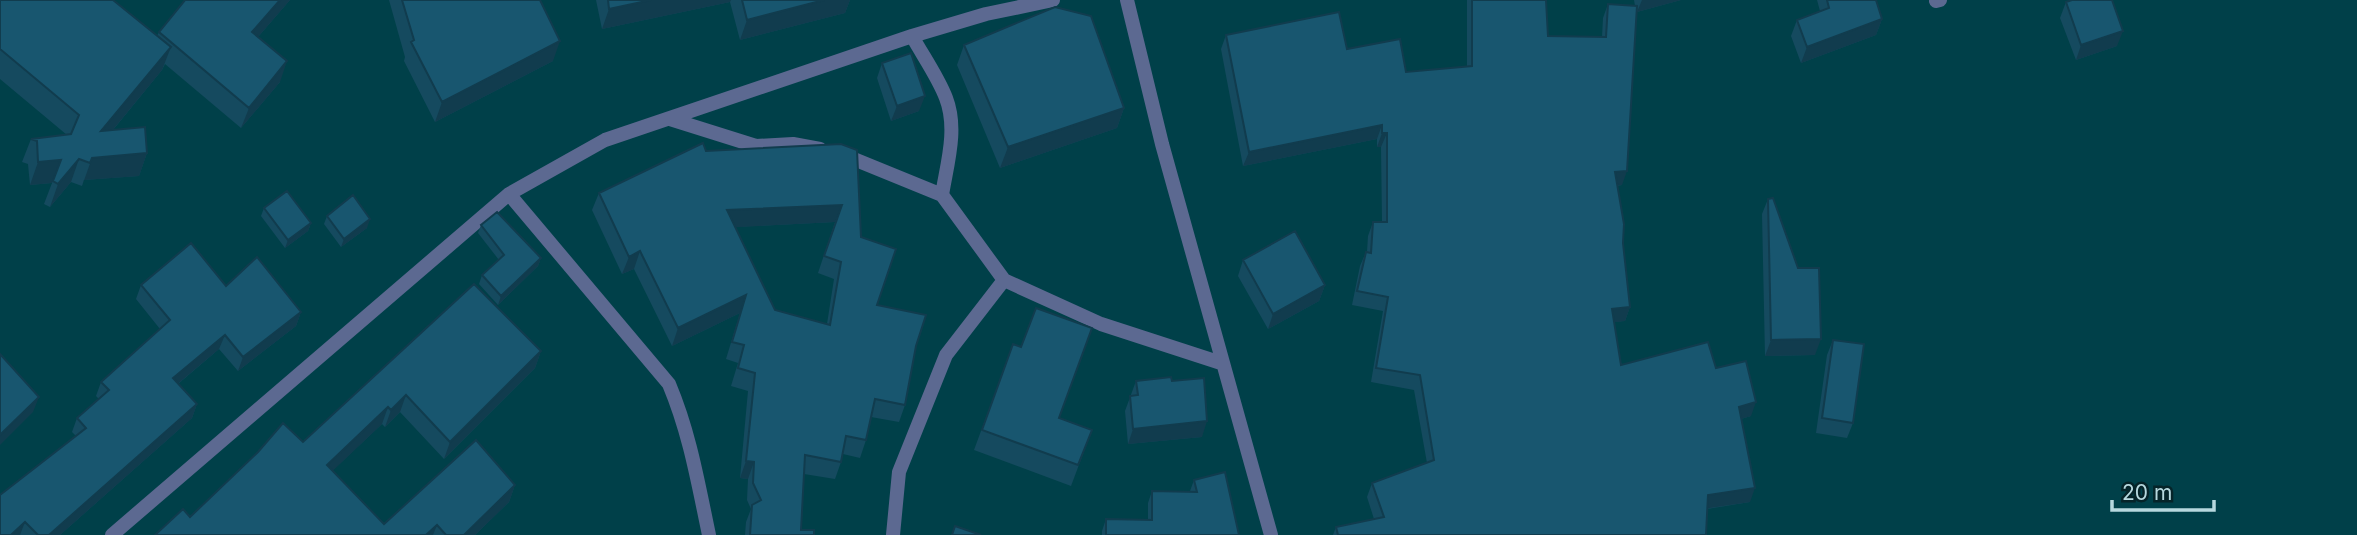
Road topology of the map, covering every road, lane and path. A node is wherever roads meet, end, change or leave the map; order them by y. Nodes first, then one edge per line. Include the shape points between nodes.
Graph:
1 (1054, 0) edge
2 (1126, 0) edge
3 (912, 36) junction
4 (670, 119) junction
5 (509, 194) junction
6 (942, 195) junction
7 (1004, 279) junction
8 (1221, 363) junction
9 (112, 535) edge
10 (709, 535) edge
11 (892, 535) edge
12 (1271, 535) edge

1 - 3 street
2 - 8 street
3 - 4 street
3 - 6 street via 946,98 951,118
4 - 5 street via 605,140
4 - 6 street via 756,146 835,151
5 - 9 street
5 - 10 street via 669,384 698,469
6 - 7 street
7 - 8 street via 1101,324
7 - 11 street via 946,355 899,472
8 - 12 street

